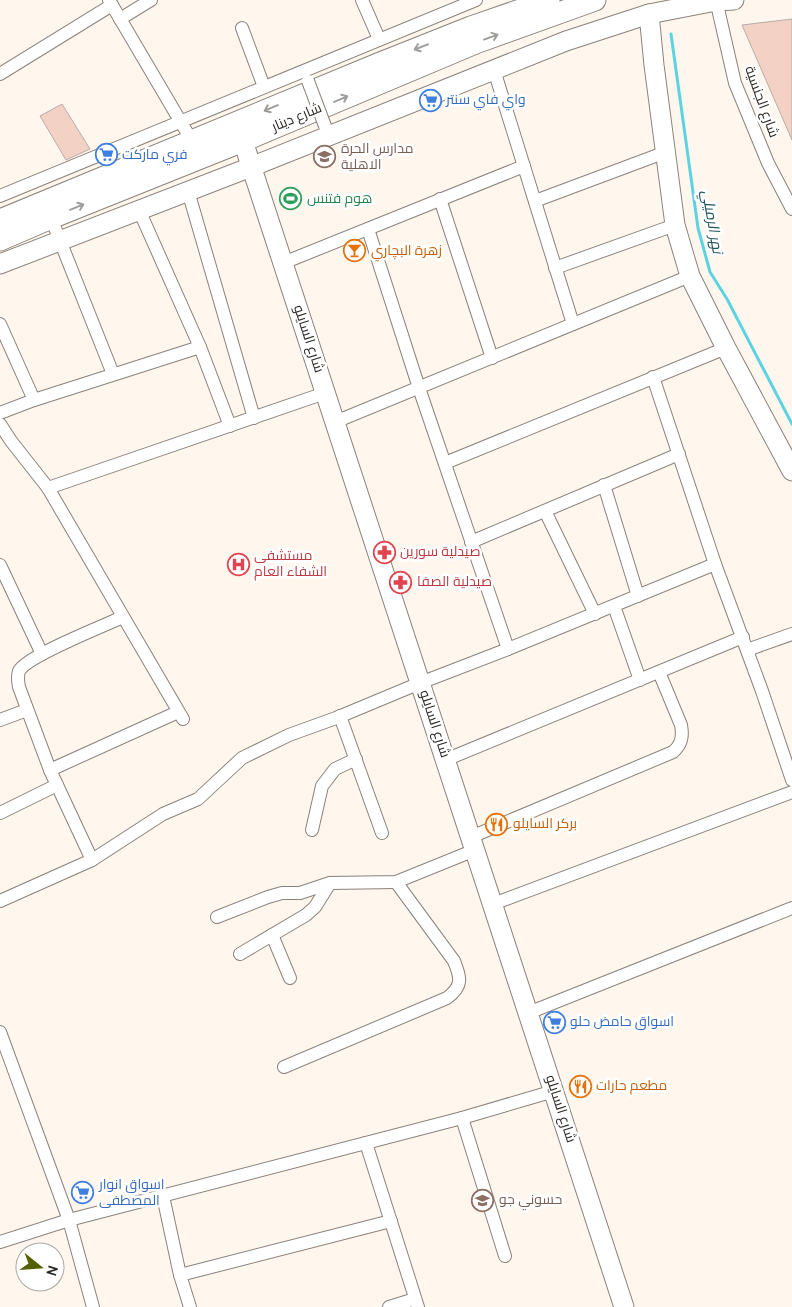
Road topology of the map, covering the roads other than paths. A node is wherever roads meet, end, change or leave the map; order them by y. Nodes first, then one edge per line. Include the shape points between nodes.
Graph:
1 (151, 0) edge
2 (362, 0) edge
3 (476, 0) edge
4 (549, 0) edge
5 (595, 0) edge
6 (722, 0) edge
7 (111, 2) edge
8 (460, 3) edge
9 (649, 14) junction
10 (120, 19) junction
11 (471, 27) junction
12 (242, 28) dead end
13 (379, 39) junction
14 (494, 70) junction
15 (0, 74) edge
16 (308, 81) dead end
17 (264, 87) junction
18 (180, 122) junction
19 (325, 126) dead end
20 (243, 141) junction
21 (192, 142) junction
22 (666, 152) junction
23 (524, 166) junction
24 (251, 167) junction
25 (188, 191) junction
26 (440, 199) junction
27 (535, 201) junction
28 (2, 208) edge
29 (792, 209) edge
30 (138, 210) junction
31 (51, 218) junction
32 (675, 225) junction
33 (368, 229) junction
34 (0, 240) edge
35 (60, 240) junction
36 (283, 263) junction
37 (0, 264) edge
38 (556, 268) junction
39 (690, 276) junction
40 (0, 324) edge
41 (573, 324) junction
42 (200, 347) junction
43 (726, 348) junction
44 (492, 358) junction
45 (113, 374) junction
46 (653, 377) junction
47 (419, 388) junction
48 (325, 393) junction
49 (34, 400) junction
50 (0, 413) edge
51 (254, 418) junction
52 (335, 422) junction
53 (0, 424) edge
54 (230, 426) junction
55 (6, 444) edge
56 (679, 454) junction
57 (445, 463) junction
58 (792, 471) edge
59 (604, 486) junction
60 (48, 488) junction
61 (545, 511) junction
62 (471, 542) junction
63 (716, 564) junction
64 (0, 565) edge
65 (638, 596) junction
66 (614, 606) junction
67 (595, 614) junction
68 (123, 617) junction
69 (792, 634) edge
70 (742, 637) junction
71 (508, 649) junction
72 (747, 650) junction
73 (42, 654) junction
74 (659, 672) junction
75 (640, 680) junction
76 (420, 683) junction
77 (27, 710) junction
78 (340, 716) junction
79 (0, 720) edge
80 (786, 743) edge
81 (356, 759) junction
82 (445, 760) junction
83 (50, 770) junction
84 (792, 780) edge
85 (57, 785) junction
86 (792, 792) edge
87 (0, 813) edge
88 (312, 830) dead end
89 (382, 833) dead end
90 (473, 844) junction
91 (92, 860) junction
92 (396, 882) junction
93 (330, 883) junction
94 (0, 901) edge
95 (492, 904) junction
96 (792, 908) edge
97 (218, 918) dead end
98 (272, 935) junction
99 (240, 954) dead end
100 (290, 978) dead end
101 (528, 1013) junction
102 (0, 1032) edge
103 (284, 1068) dead end
104 (554, 1090) junction
105 (462, 1118) junction
106 (366, 1143) junction
107 (163, 1196) junction
108 (69, 1220) junction
109 (390, 1221) junction
110 (0, 1242) edge
111 (505, 1256) dead end
112 (180, 1275) junction
113 (417, 1303) edge
114 (92, 1307) edge
115 (190, 1307) edge
116 (389, 1307) edge
117 (624, 1307) edge

1 - 10 street
2 - 13 street
3 - 8 street
4 - 11 main road, شارع دينار
20 -> 5 main road, شارع دينار via 478,42
6 - 9 street
6 - 29 street, شارع الجنسية via 736,83 768,163
7 - 10 street
7 - 15 street
8 - 11 street
8 - 13 street
9 - 14 street
9 - 22 street
10 - 18 street
11 -> 21 main road, شارع دينار
12 - 17 street
13 - 17 street
14 - 23 street
14 - 24 street
16 - 19 street, bridge
17 - 18 street
18 - 21 street
18 - 28 street
20 - 24 street, شارع السايلو
31 -> 20 main road, شارع دينار
21 - 28 main road, شارع دينار
22 - 27 street
22 - 32 street
23 - 26 street
23 - 27 street
24 - 25 street
24 - 36 street, شارع السايلو
25 - 30 street
25 - 51 street
26 - 33 street
26 - 44 street
27 - 38 street
30 - 35 street
30 - 42 street
31 - 34 main road, شارع دينار
31 - 35 street
32 - 38 street
32 - 39 street
33 - 36 street
33 - 47 street
35 - 37 street
35 - 45 street
36 - 48 street, شارع السايلو
38 - 41 street
39 - 41 street
39 - 43 street
40 - 49 street
41 - 44 street
42 - 45 street
42 - 54 street
43 - 46 street
43 - 58 street
44 - 47 street
45 - 49 street
46 - 56 street
46 - 57 street
47 - 52 street
47 - 57 street
48 - 51 street
48 - 52 street, شارع السايلو
49 - 50 street
51 - 54 street
52 - 76 street, شارع السايلو
53 - 55 street
54 - 60 street
55 - 60 street
56 - 59 street
56 - 63 street
57 - 62 street
59 - 61 street
59 - 65 street
60 - 68 street
61 - 62 street
61 - 67 street
62 - 71 street
63 - 65 street
63 - 70 street
64 - 73 street
65 - 66 street
66 - 67 street
66 - 75 street
67 - 71 street
68 - 73 street
68 - 83 street via 181,716
69 - 72 street
70 - 72 street
70 - 74 street
71 - 76 street
72 - 80 street
73 - 77 street via 25,664 17,678
74 - 75 street
74 - 90 street via 681,725 682,739 674,752
75 - 82 street
76 - 78 street
76 - 82 street, شارع السايلو
77 - 79 street
77 - 83 street
78 - 81 street
78 - 91 street via 289,735 242,758 198,799 164,814
80 - 84 street
81 - 88 street via 335,770 322,786
81 - 89 street
82 - 90 street, شارع السايلو
83 - 85 street
85 - 87 street
85 - 91 street
86 - 95 street
90 - 92 street
90 - 95 street, شارع السايلو
91 - 94 street
92 - 93 street
92 - 103 street via 454,961 459,974 456,992
93 - 97 street via 300,893 268,897
93 - 98 street via 306,915
95 - 101 street, شارع السايلو
96 - 101 street
98 - 99 street
98 - 100 street
101 - 104 street, شارع السايلو
102 - 108 street
104 - 105 street
104 - 117 street, شارع السايلو
105 - 106 street
105 - 111 street
106 - 107 street
106 - 109 street
107 - 108 street
107 - 112 street
108 - 110 street
108 - 114 street
109 - 112 street
109 - 113 street
112 - 115 street
113 - 116 street

